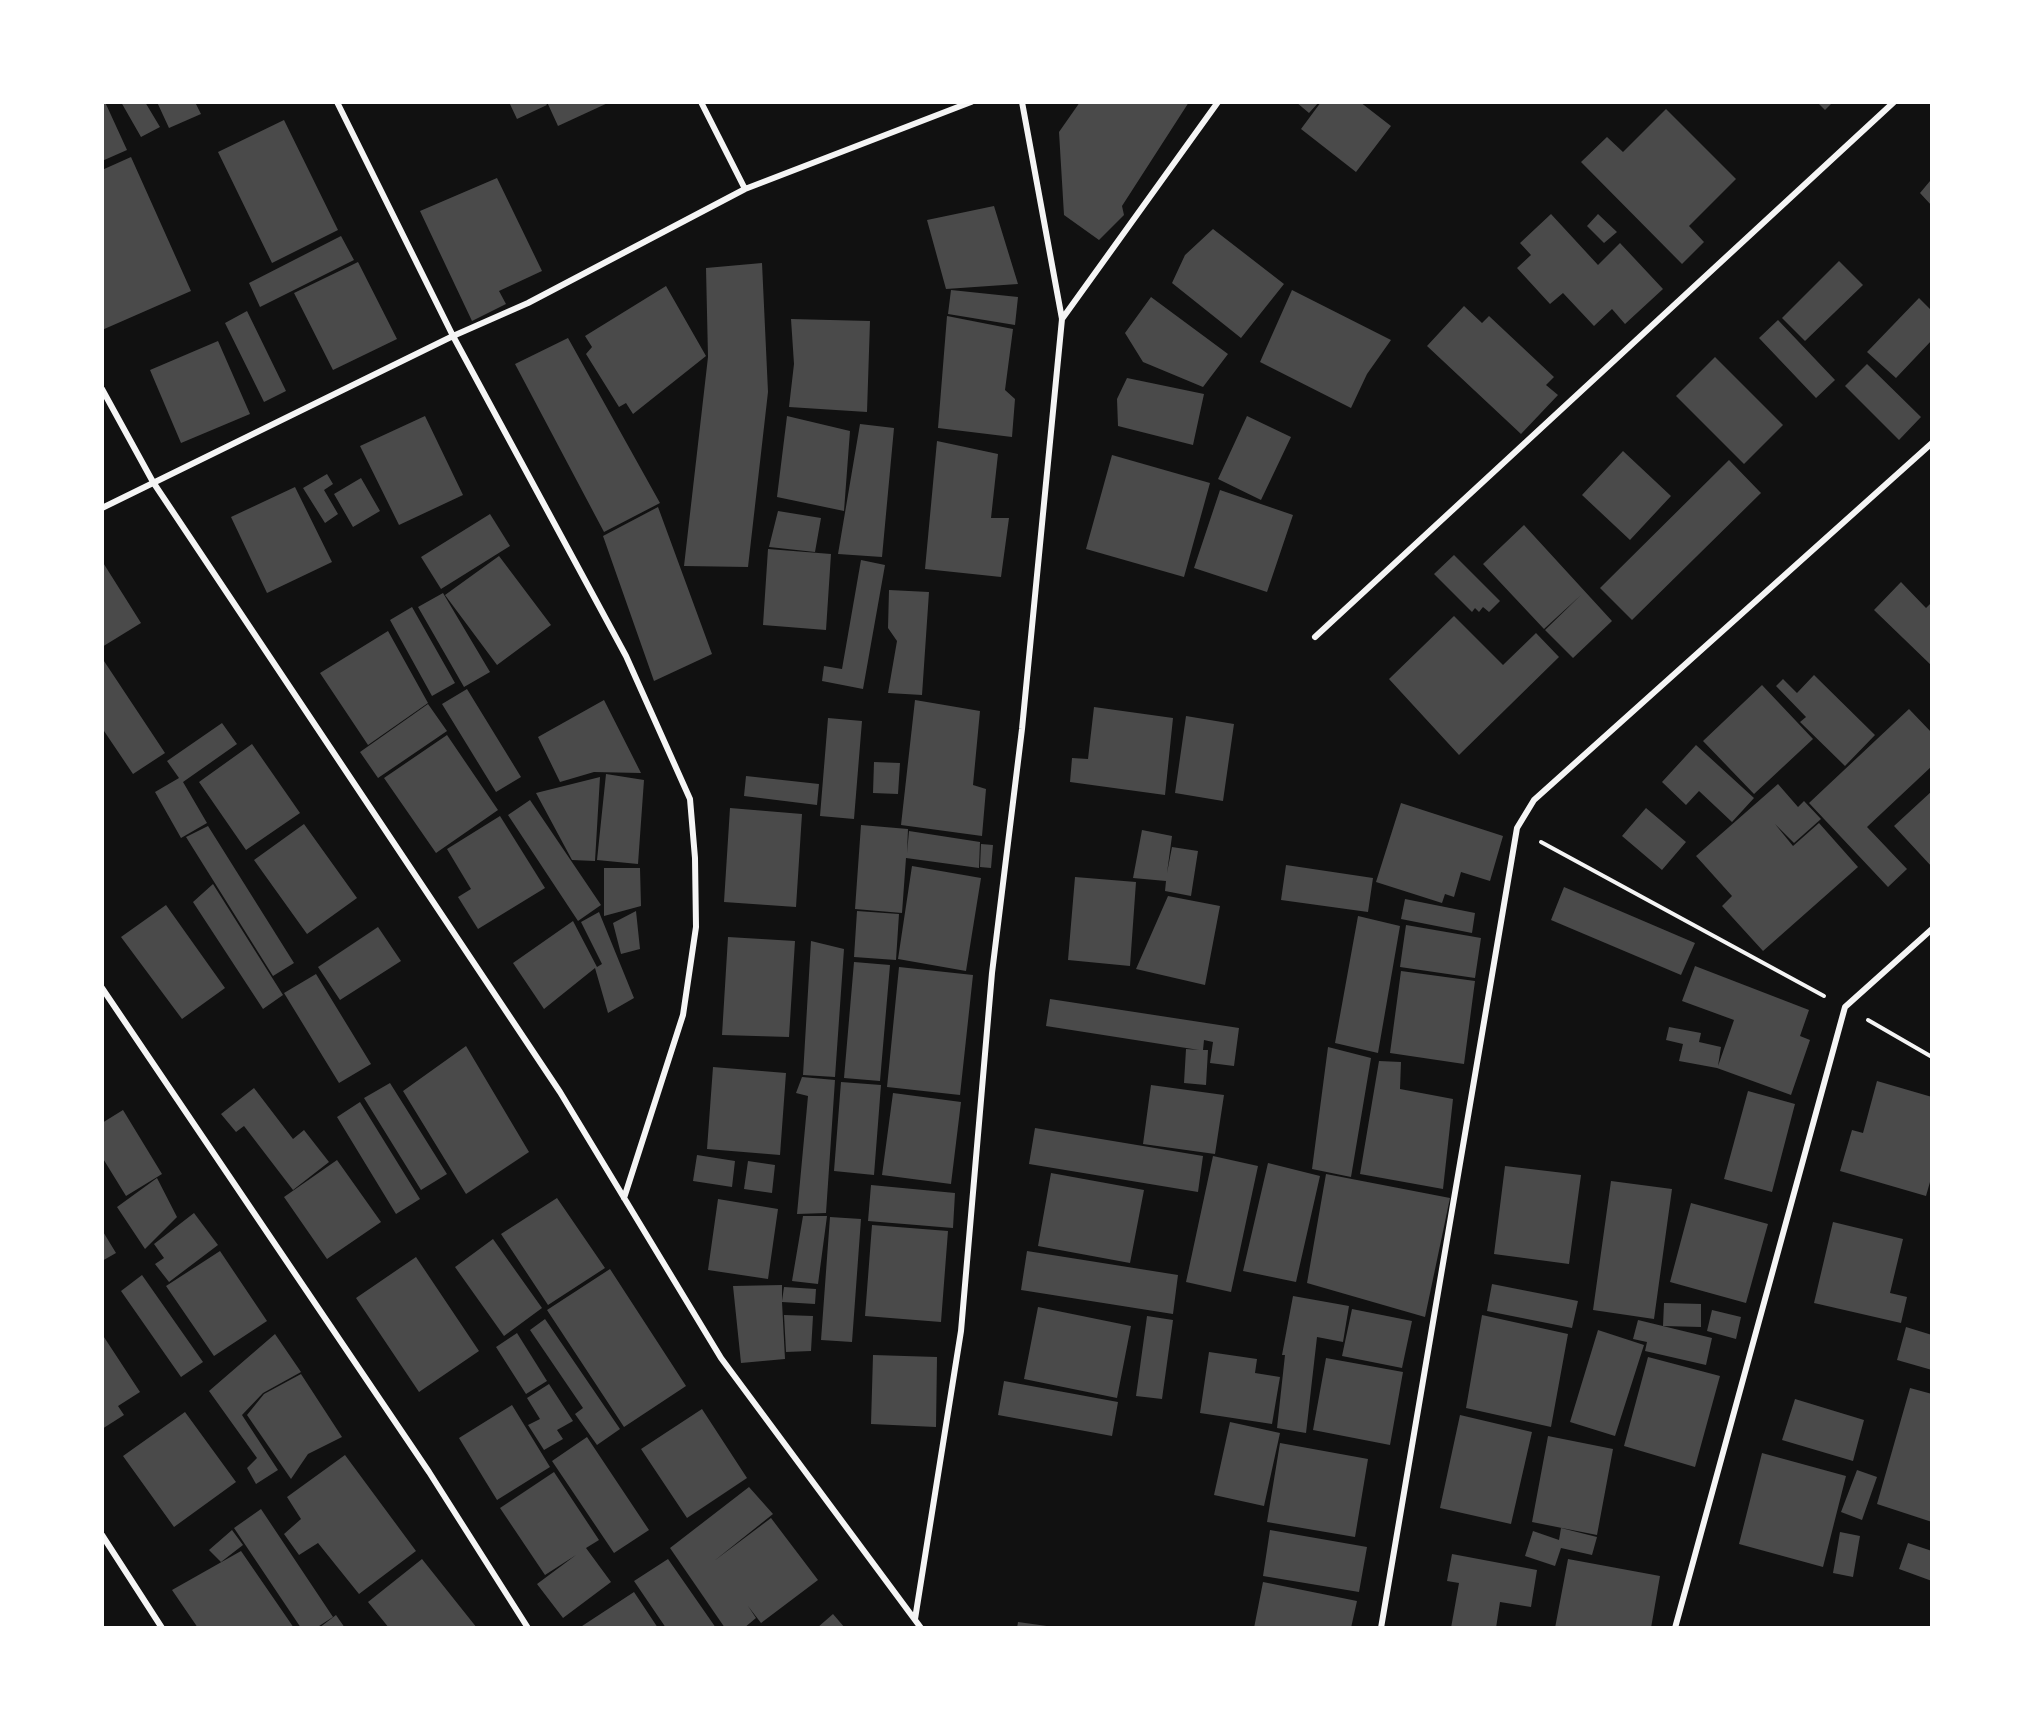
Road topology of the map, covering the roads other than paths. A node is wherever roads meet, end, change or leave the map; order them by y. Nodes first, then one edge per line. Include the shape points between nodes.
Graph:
1 (337, 102) edge
2 (701, 102) edge
3 (971, 102) edge
4 (1022, 102) edge
5 (1218, 102) edge
6 (1894, 102) edge
7 (745, 189) junction
8 (1062, 319) junction
9 (453, 336) junction
10 (102, 389) edge
11 (1932, 443) edge
12 (153, 482) junction
13 (102, 508) edge
14 (1315, 637) dead end
15 (1932, 929) edge
16 (102, 988) edge
17 (624, 1198) junction
18 (102, 1535) edge
19 (915, 1619) junction
20 (162, 1628) edge
21 (528, 1628) edge
22 (921, 1628) edge
23 (1381, 1628) edge
24 (1675, 1628) edge

1 - 9 street
2 - 7 street
3 - 7 street
4 - 8 street
5 - 8 street
6 - 14 street
7 - 9 street via 528,303
8 - 19 street via 1022,729 992,973 961,1331
9 - 12 street
9 - 17 street via 626,657 690,800 696,927 683,1015
10 - 12 street
11 - 23 street via 1534,800 1517,828
12 - 13 street
12 - 17 street via 560,1092
15 - 24 street via 1845,1007
16 - 21 street via 429,1472
17 - 19 street via 721,1358
18 - 20 street
19 - 22 street

